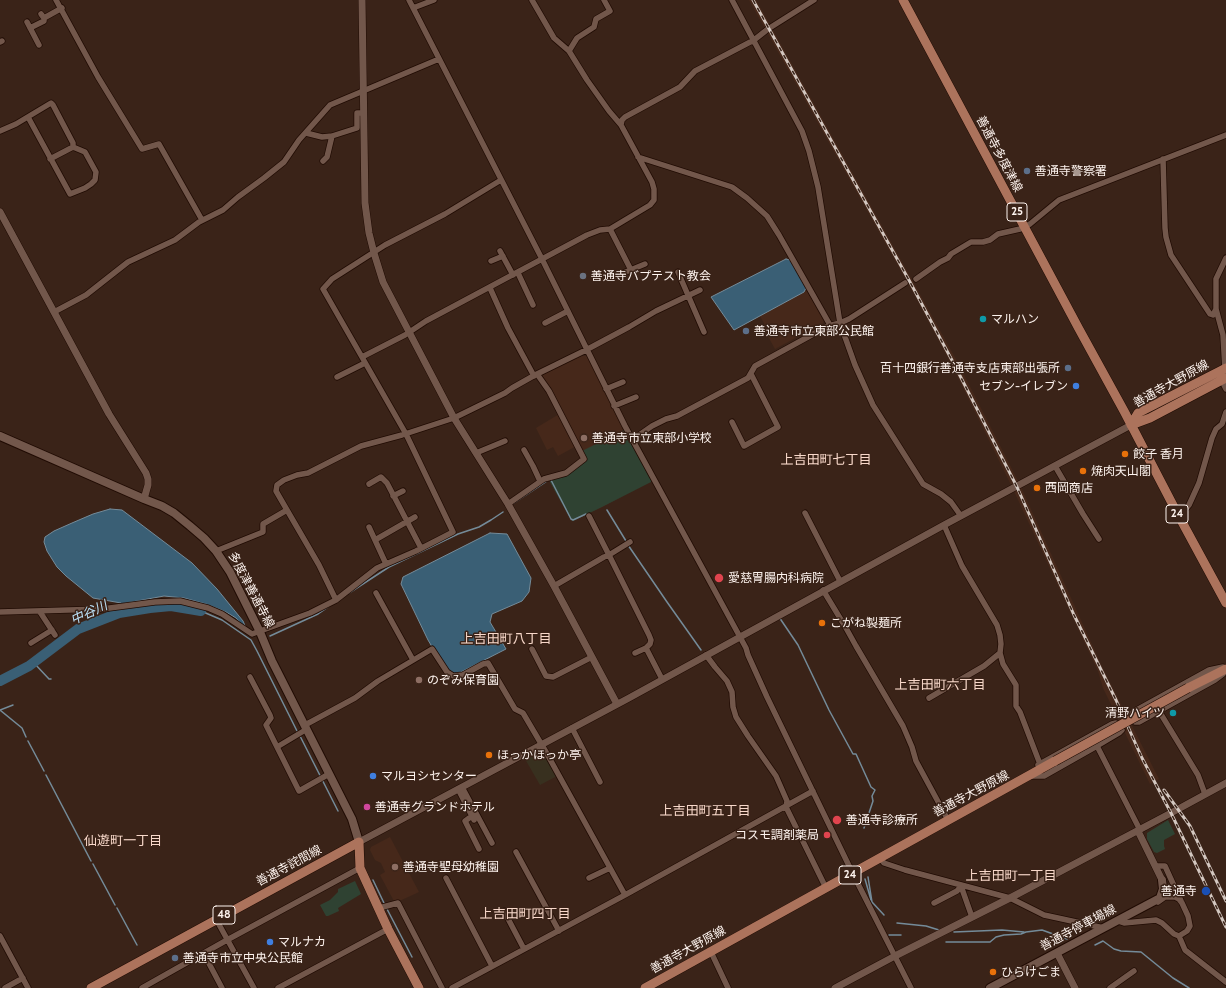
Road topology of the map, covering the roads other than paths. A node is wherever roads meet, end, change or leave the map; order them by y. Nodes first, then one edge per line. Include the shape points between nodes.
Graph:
1 (56, 0) edge
2 (362, 0) edge
3 (409, 0) edge
4 (434, 0) edge
5 (532, 0) edge
6 (604, 0) edge
7 (732, 0) edge
8 (814, 0) edge
9 (904, 0) edge
10 (62, 8) junction
11 (414, 8) junction
12 (27, 22) dead end
13 (30, 28) junction
14 (754, 40) junction
15 (38, 45) dead end
16 (569, 51) junction
17 (439, 59) junction
18 (363, 92) junction
19 (363, 113) junction
20 (28, 117) junction
21 (621, 125) junction
22 (0, 131) edge
23 (306, 133) junction
24 (1226, 134) edge
25 (332, 136) junction
26 (73, 147) junction
27 (638, 158) junction
28 (50, 159) junction
29 (1163, 159) junction
30 (323, 161) dead end
31 (501, 180) junction
32 (0, 212) edge
33 (202, 220) junction
34 (1025, 226) junction
35 (610, 229) junction
36 (374, 253) junction
37 (1226, 258) edge
38 (542, 259) junction
39 (491, 261) dead end
40 (645, 264) dead end
41 (631, 270) junction
42 (678, 272) dead end
43 (515, 274) junction
44 (616, 276) dead end
45 (916, 279) dead end
46 (905, 283) dead end
47 (490, 288) junction
48 (700, 290) dead end
49 (688, 296) junction
50 (533, 305) dead end
51 (1216, 309) junction
52 (568, 311) junction
53 (54, 312) junction
54 (840, 323) junction
55 (545, 324) dead end
56 (830, 325) junction
57 (408, 332) junction
58 (704, 332) dead end
59 (586, 350) junction
60 (363, 360) junction
61 (1225, 373) edge
62 (751, 374) junction
63 (535, 375) junction
64 (337, 378) dead end
65 (623, 382) dead end
66 (606, 389) junction
67 (1226, 389) edge
68 (636, 397) dead end
69 (614, 406) junction
70 (1226, 412) edge
71 (454, 418) junction
72 (732, 422) dead end
73 (1131, 425) junction
74 (1224, 425) edge
75 (406, 434) junction
76 (0, 436) edge
77 (632, 440) junction
78 (505, 441) dead end
79 (524, 450) dead end
80 (476, 453) junction
81 (1055, 466) junction
82 (540, 481) junction
83 (368, 484) dead end
84 (403, 491) dead end
85 (393, 496) junction
86 (144, 499) junction
87 (508, 504) junction
88 (1175, 509) junction
89 (287, 510) junction
90 (804, 513) dead end
91 (589, 516) dead end
92 (961, 516) junction
93 (415, 517) dead end
94 (407, 522) junction
95 (944, 525) junction
96 (369, 527) dead end
97 (1099, 539) dead end
98 (375, 540) junction
99 (628, 543) dead end
100 (421, 548) junction
101 (216, 551) junction
102 (609, 555) junction
103 (386, 564) junction
104 (840, 581) junction
105 (554, 586) junction
106 (823, 590) junction
107 (376, 592) dead end
108 (336, 600) junction
109 (1226, 603) edge
110 (0, 612) edge
111 (40, 612) junction
112 (260, 632) junction
113 (741, 637) junction
114 (31, 643) dead end
115 (646, 648) junction
116 (532, 649) dead end
117 (635, 653) dead end
118 (1000, 653) junction
119 (706, 655) junction
120 (592, 657) junction
121 (413, 660) junction
122 (1226, 669) edge
123 (250, 677) dead end
124 (662, 679) junction
125 (929, 698) dead end
126 (617, 704) junction
127 (1159, 711) junction
128 (572, 728) junction
129 (302, 730) junction
130 (541, 744) junction
131 (1097, 746) junction
132 (277, 747) junction
133 (1040, 764) junction
134 (1031, 776) junction
135 (324, 777) junction
136 (600, 782) dead end
137 (1226, 783) edge
138 (460, 788) junction
139 (813, 791) junction
140 (1205, 794) junction
141 (786, 807) junction
142 (948, 820) junction
143 (1139, 830) junction
144 (359, 842) junction
145 (492, 843) dead end
146 (479, 848) dead end
147 (516, 852) dead end
148 (880, 858) junction
149 (1155, 866) junction
150 (360, 868) junction
151 (610, 868) junction
152 (853, 874) junction
153 (446, 878) dead end
154 (589, 878) dead end
155 (1162, 880) joint
156 (961, 886) junction
157 (826, 888) junction
158 (625, 895) junction
159 (1010, 898) junction
160 (934, 902) dead end
161 (1150, 903) junction
162 (1182, 903) junction
163 (378, 908) junction
164 (504, 911) dead end
165 (1133, 912) junction
166 (972, 917) junction
167 (216, 919) junction
168 (1118, 920) junction
169 (1138, 922) junction
170 (1105, 928) junction
171 (388, 929) junction
172 (558, 931) junction
173 (0, 936) edge
174 (1179, 936) junction
175 (227, 940) junction
176 (3, 947) edge
177 (524, 949) junction
178 (711, 952) junction
179 (1057, 953) junction
180 (204, 954) junction
181 (895, 956) junction
182 (492, 966) junction
183 (1134, 971) dead end
184 (23, 978) junction
185 (1226, 982) edge
186 (96, 987) edge
187 (5, 988) edge
188 (28, 988) edge
189 (142, 988) edge
190 (222, 988) edge
191 (254, 988) edge
192 (278, 988) edge
193 (419, 988) edge
194 (442, 988) edge
195 (452, 988) edge
196 (645, 988) edge
197 (728, 988) edge
198 (836, 988) edge
199 (911, 988) edge
200 (990, 988) edge
201 (1075, 988) edge
202 (1110, 988) edge

1 - 10 street
2 - 18 street
3 - 11 street
4 - 11 street
5 - 16 street via 554,38
6 - 16 street via 610,11 596,19 594,27 578,38
7 - 14 street
8 - 14 street
9 - 34 main road, 善通寺多度津線 / 25
10 - 13 street via 43,16 44,22
10 - 33 street via 98,77 142,149 159,144
11 - 17 street
12 - 13 street
13 - 15 street
14 - 21 street via 695,71 680,87 625,117
14 - 54 street via 795,115 809,151 818,187
16 - 21 street
17 - 18 street
17 - 31 street
18 - 19 street
18 - 23 street via 330,105
19 - 25 street via 357,113 357,128
19 - 36 street via 365,203
20 - 22 street
20 - 26 street via 51,103
20 - 28 street
21 - 27 street
23 - 25 street via 322,137
23 - 33 street via 284,162 223,210
24 - 29 street
25 - 30 street via 327,156
26 - 28 street
26 - 28 street via 85,152 96,172 95,180 85,188 70,194
27 - 35 street via 652,182 654,200
27 - 56 street via 732,187 747,198 766,216 779,235
29 - 34 street via 1058,200
29 - 51 street via 1165,228 1171,255 1210,314 1213,315
31 - 36 street
31 - 38 street
32 - 53 street
33 - 53 street via 175,240 128,262 86,295
34 - 45 street via 998,234 990,240 971,242
34 - 73 main road, 善通寺多度津線 / 25
35 - 38 street via 587,235
35 - 41 street
36 - 57 street via 383,282
36 - 60 street via 332,279 323,288
37 - 51 street via 1216,279
38 - 43 street
38 - 52 street
39 - 43 street via 501,253
40 - 41 street
41 - 44 street
42 - 49 street
43 - 47 street
43 - 50 street
46 - 54 street
47 - 57 street
47 - 63 street via 508,328
48 - 49 street
49 - 58 street
49 - 59 street
51 - 61 street via 1223,335
52 - 55 street
52 - 59 street
53 - 86 street via 109,414 146,473 148,485
54 - 56 street
54 - 92 street via 873,405 923,484 952,502
56 - 62 street via 755,366
57 - 60 street
57 - 71 street
59 - 63 street
59 - 66 street
60 - 64 street
60 - 75 street
61 - 67 street
61 - 73 main road, 善通寺大野原線 via 1150,418
62 - 72 street via 778,427 744,446
62 - 77 street via 677,416 652,426
63 - 71 street
63 - 82 street via 549,391 584,459 566,473
65 - 66 street
66 - 69 street
68 - 69 street
69 - 77 street
70 - 74 street
71 - 75 street
71 - 80 street
73 - 81 street
73 - 88 main road, 善通寺大野原線 / 24
74 - 88 street via 1216,429 1199,483 1188,505 1183,512
75 - 89 street via 360,446 308,473 297,474 284,480 277,485 276,491
75 - 100 street via 453,532
76 - 86 main road, 多度津善通寺線
77 - 113 street
78 - 80 street
79 - 82 street
80 - 87 street
81 - 92 street
81 - 97 street
82 - 87 street
83 - 85 street via 381,477
84 - 85 street
85 - 94 street
86 - 101 main road, 多度津善通寺線 via 174,513
87 - 105 street
88 - 109 main road, 善通寺大野原線 / 24
89 - 101 street via 263,524 263,532
89 - 108 street
90 - 104 street
91 - 102 street
92 - 95 street
93 - 94 street
94 - 98 street
94 - 100 street
95 - 104 street
95 - 118 street via 962,566 997,625
96 - 98 street
98 - 103 street
99 - 102 street
100 - 103 street
101 - 112 main road, 多度津善通寺線 via 230,572
102 - 105 street
102 - 115 street via 651,640
103 - 108 street via 377,568
104 - 106 street
105 - 120 street
106 - 113 street
106 - 142 street via 903,726 916,761
107 - 121 street
108 - 112 street
110 - 111 street
111 - 112 street via 180,601 222,614 252,634
111 - 114 street via 53,632
112 - 129 main road, 多度津善通寺線
113 - 119 street
113 - 139 street
115 - 117 street
115 - 124 street
116 - 120 street via 546,676 553,677
118 - 125 street via 984,666
118 - 133 street via 1003,664 1016,685 1016,706
119 - 124 street
119 - 141 street via 727,680 732,692 736,717 776,776 787,801
120 - 126 street
121 - 129 street
121 - 130 street via 432,649 447,672 453,676 463,675 488,663 515,709 523,713
122 - 127 street via 1215,680
122 - 127 street via 1210,670 1133,712 1131,716 1135,722 1139,722
122 - 134 main road, 善通寺大野原線 / 24, bridge
123 - 132 street via 270,715 266,725
124 - 126 street
126 - 128 street
127 - 140 street via 1198,775
128 - 130 street
128 - 136 street
129 - 132 street
129 - 135 main road, 多度津善通寺線
130 - 138 street
130 - 151 street
131 - 133 street via 1122,730 1116,722
131 - 134 street via 1044,776
131 - 143 street
132 - 135 street via 300,791
133 - 134 street
134 - 142 main road, 善通寺大野原線 / 24
135 - 144 main road, 多度津善通寺線 via 352,819
137 - 140 street
138 - 144 street
138 - 145 street
138 - 146 street via 473,818 464,821
139 - 141 street
139 - 152 street
140 - 143 street
141 - 157 street
141 - 158 street
142 - 148 main road, 善通寺大野原線 / 24
143 - 149 street
143 - 159 street
144 - 150 main road
144 - 167 main road, 善通寺詫間線 / 48
147 - 172 street
148 - 152 main road, 善通寺大野原線 / 24
148 - 156 street via 888,864
149 - 155 street
149 - 162 street via 1165,866
150 - 163 main road
150 - 175 street
151 - 154 street
151 - 158 street
152 - 157 main road, 善通寺大野原線 / 24
152 - 181 street
153 - 182 street
155 - 161 main road, 善通寺停車場線 via 1160,898
156 - 159 street
156 - 160 street via 957,891
156 - 166 street
157 - 178 main road, 善通寺大野原線 / 24
158 - 172 street
159 - 166 street
159 - 170 street via 1044,915
161 - 162 street via 1165,897 1173,897
161 - 165 main road, 善通寺停車場線
162 - 174 street via 1190,926
163 - 171 main road
163 - 194 street via 398,903
164 - 177 street
165 - 168 main road, 善通寺停車場線
165 - 169 street via 1134,919
166 - 181 street
167 - 175 street
167 - 186 main road, 善通寺詫間線 / 48
168 - 169 street via 1124,923
168 - 170 main road, 善通寺停車場線
169 - 174 street via 1156,920
170 - 179 main road, 善通寺停車場線
171 - 192 street
171 - 193 main road
172 - 177 street
173 - 176 street
174 - 185 street via 1185,950
175 - 180 street
175 - 191 street
176 - 184 street
177 - 182 street
178 - 196 main road, 善通寺大野原線 / 24
178 - 197 street
179 - 200 main road, 善通寺停車場線
179 - 201 street
180 - 189 street
180 - 190 street
181 - 198 street
181 - 199 street
182 - 195 street
183 - 202 street
184 - 187 street
184 - 188 street

